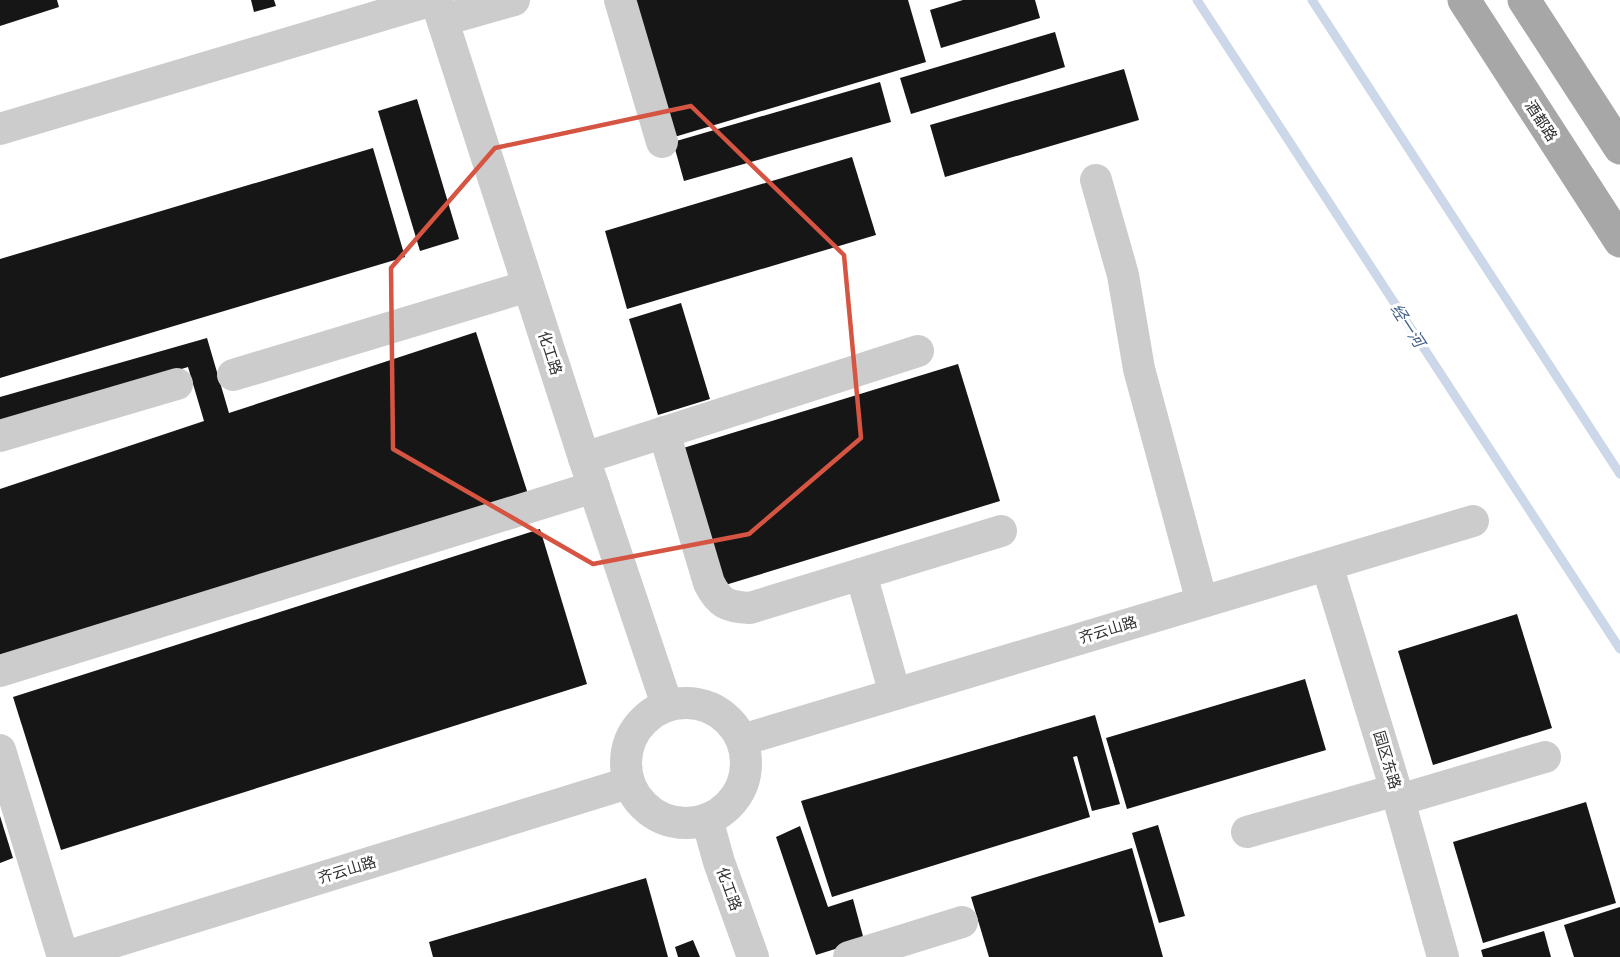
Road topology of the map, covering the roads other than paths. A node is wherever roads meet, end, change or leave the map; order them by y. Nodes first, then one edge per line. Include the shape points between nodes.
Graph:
1 (514, 0) edge
2 (620, 0) edge
3 (1464, 0) edge
4 (1524, 0) edge
5 (437, 7) edge
6 (0, 129) edge
7 (662, 142) dead end
8 (1620, 148) edge
9 (1096, 180) dead end
10 (1620, 241) edge
11 (528, 286) junction
12 (918, 351) dead end
13 (233, 375) dead end
14 (177, 384) dead end
15 (664, 432) junction
16 (0, 436) edge
17 (584, 458) junction
18 (594, 487) junction
19 (1473, 521) dead end
20 (1001, 531) dead end
21 (1327, 565) junction
22 (861, 574) junction
23 (1202, 602) junction
24 (0, 671) edge
25 (895, 694) junction
26 (667, 705) junction
27 (742, 740) junction
28 (0, 750) edge
29 (1545, 757) dead end
30 (628, 783) junction
31 (1397, 795) junction
32 (707, 819) junction
33 (1247, 832) dead end
34 (962, 922) dead end
35 (64, 957) edge
36 (753, 957) edge
37 (849, 957) edge
38 (1443, 957) edge

1 - 5 street
2 - 7 street
3 - 10 main road, 酒都路
4 - 8 main road
5 - 6 street
5 - 11 street, 化工路
9 - 23 street via 1123,275 1139,369
11 - 13 street
11 - 17 street, 化工路
12 - 15 street
14 - 16 street
15 - 17 street
15 - 22 street via 709,583 725,604 750,608
17 - 18 street, 化工路
18 - 24 street
18 - 26 street, 化工路
19 - 21 street, 齐云山路
20 - 22 street
21 - 23 street, 齐云山路
21 - 31 street, 园区东路
22 - 25 street
23 - 25 street, 齐云山路
25 - 27 street, 齐云山路
26 - 27 street via 697,703 711,708 725,716
26 - 30 street via 644,720 629,742 625,769
27 - 32 street via 746,768 737,795 724,810
28 - 35 street
29 - 31 street
30 - 32 street via 646,809 660,818 692,823
30 - 35 street, 齐云山路
31 - 33 street
31 - 38 street, 园区东路
32 - 36 street, 化工路
34 - 37 street

